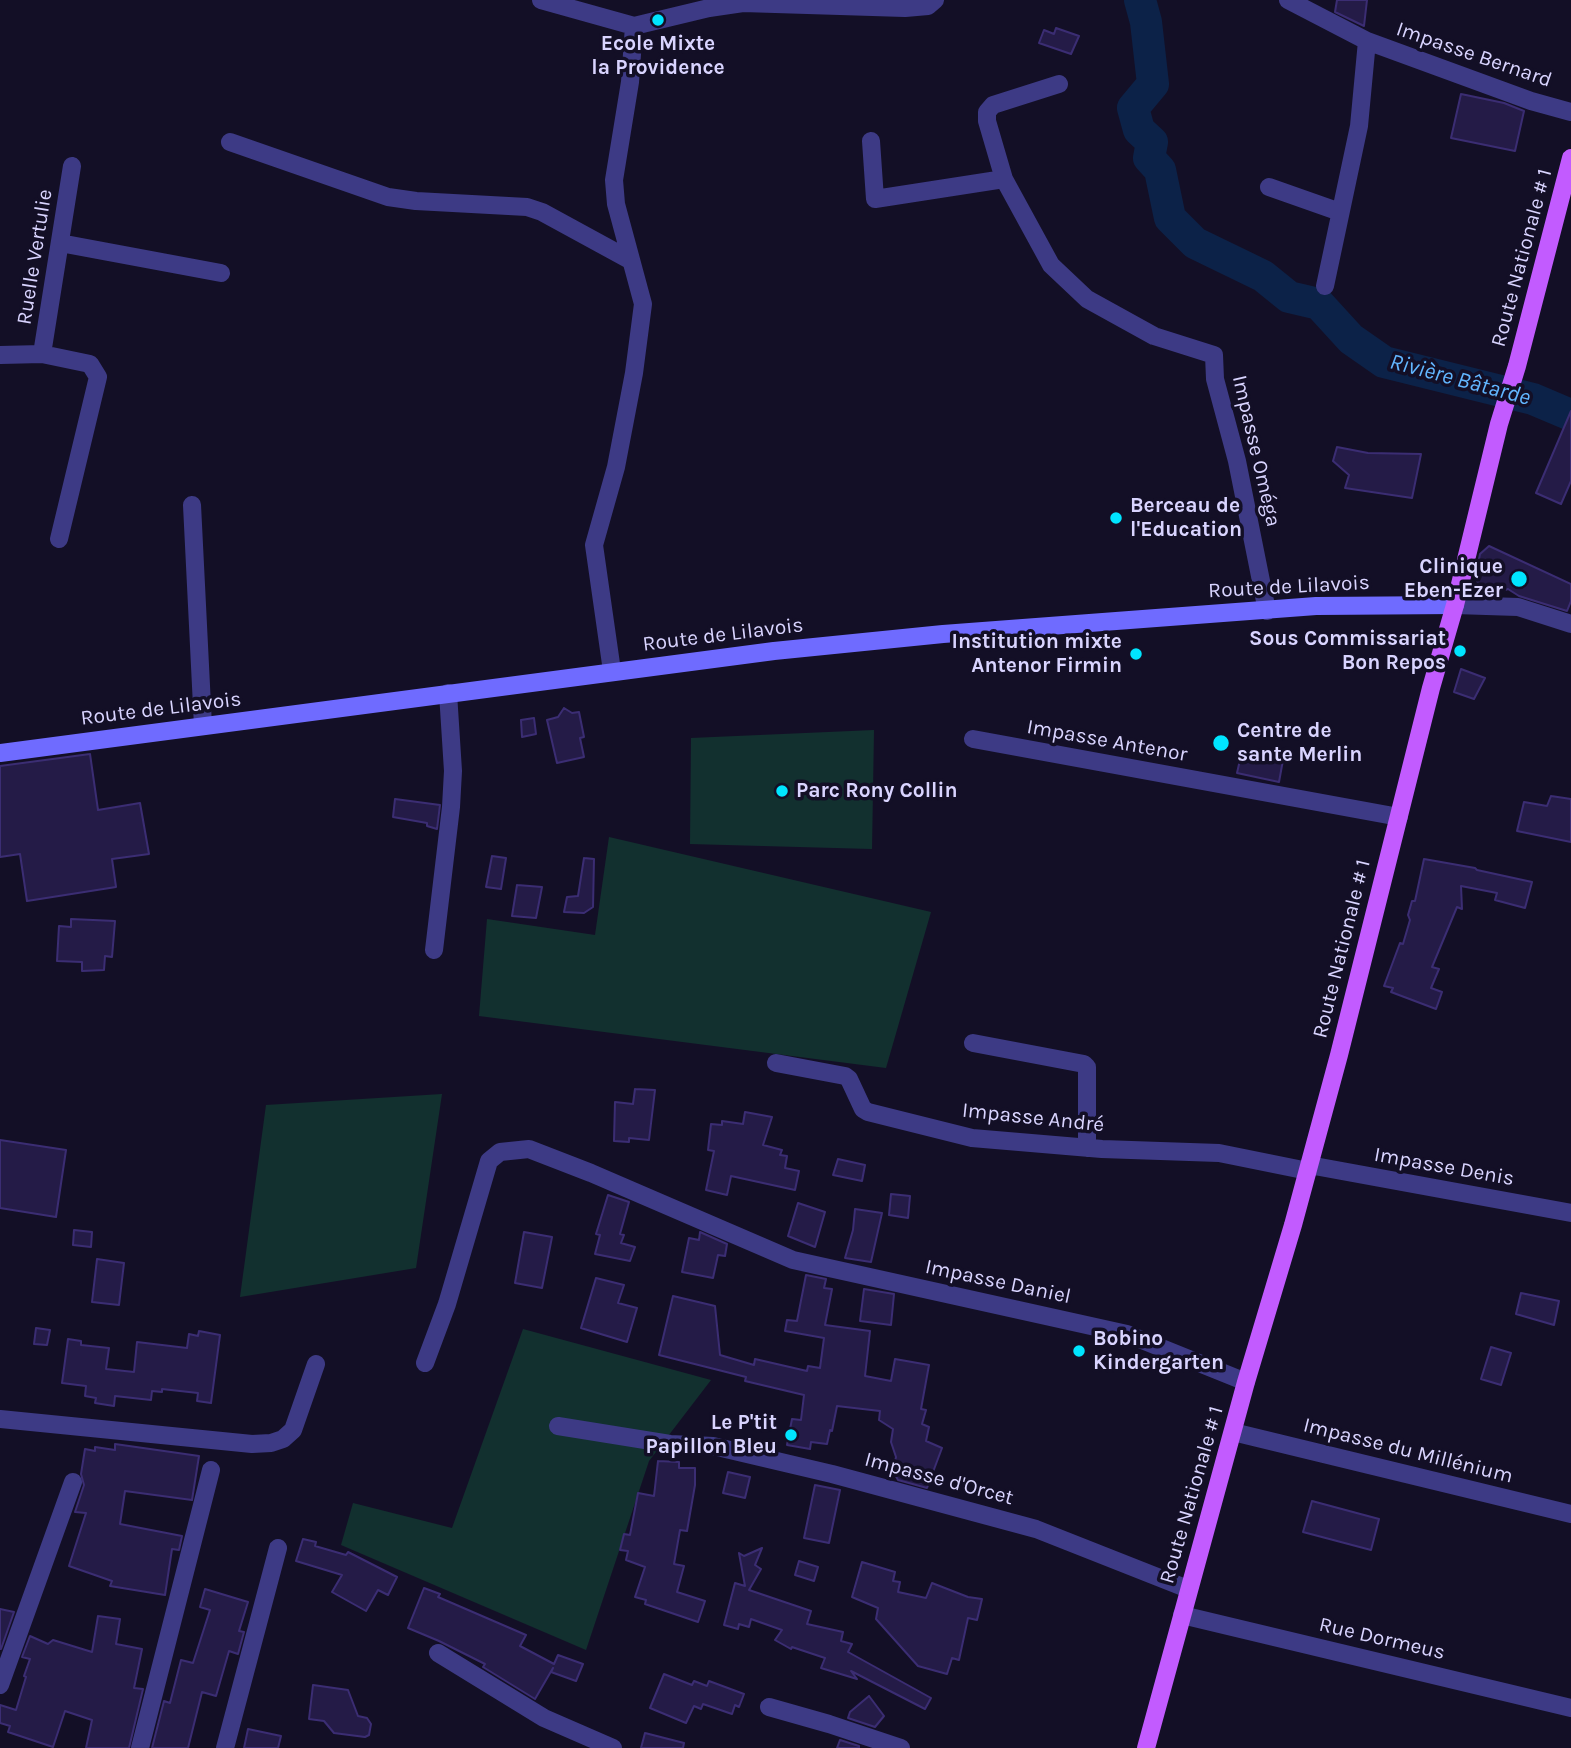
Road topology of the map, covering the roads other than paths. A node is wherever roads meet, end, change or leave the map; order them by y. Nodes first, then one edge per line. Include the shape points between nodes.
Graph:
1 (541, 0) edge
2 (936, 0) edge
3 (1288, 0) edge
4 (634, 26) junction
5 (1367, 41) junction
6 (1059, 84) dead end
7 (1571, 112) edge
8 (871, 141) dead end
9 (230, 142) dead end
10 (1571, 158) edge
11 (72, 166) dead end
12 (1004, 179) junction
13 (1269, 187) dead end
14 (1340, 212) junction
15 (60, 243) junction
16 (630, 260) junction
17 (221, 273) dead end
18 (1325, 286) dead end
19 (42, 354) junction
20 (0, 355) edge
21 (192, 505) dead end
22 (59, 540) dead end
23 (1455, 605) junction
24 (1267, 611) junction
25 (1571, 624) edge
26 (612, 671) junction
27 (448, 693) junction
28 (203, 726) junction
29 (973, 739) dead end
30 (0, 753) edge
31 (1399, 817) junction
32 (434, 950) dead end
33 (973, 1043) dead end
34 (776, 1063) dead end
35 (1087, 1148) junction
36 (1308, 1168) junction
37 (1571, 1213) edge
38 (425, 1363) dead end
39 (316, 1364) dead end
40 (1246, 1382) junction
41 (0, 1419) edge
42 (558, 1426) dead end
43 (1234, 1432) junction
44 (211, 1470) dead end
45 (73, 1482) dead end
46 (1571, 1514) edge
47 (278, 1548) dead end
48 (1188, 1589) junction
49 (1182, 1615) junction
50 (438, 1653) dead end
51 (0, 1685) edge
52 (769, 1707) dead end
53 (1571, 1708) edge
54 (140, 1748) edge
55 (225, 1748) edge
56 (613, 1748) edge
57 (901, 1748) edge
58 (1146, 1748) edge

1 - 4 street
2 - 4 street via 928,6 905,8 743,3
3 - 5 street, Impasse Bernard
4 - 16 street via 614,180
5 - 7 street, Impasse Bernard
5 - 14 street via 1359,126
6 - 12 street via 993,105 987,112
8 - 12 street via 875,199
9 - 16 street via 388,197 527,207
10 - 23 main road, Route Nationale # 1
11 - 15 street, Ruelle Vertulie
12 - 24 street, Impasse Oméga via 1051,265 1087,299 1154,336 1214,355 1215,379 1237,461
13 - 14 street
14 - 18 street
15 - 17 street
15 - 19 street, Ruelle Vertulie
16 - 26 street via 643,304 617,467 594,545
19 - 20 street, Ruelle Vertulie
19 - 22 street via 90,364 97,377
21 - 28 street
23 - 24 main road, Route de Lilavois
23 - 25 street via 1517,607
23 - 31 main road, Route Nationale # 1
24 - 26 main road, Route de Lilavois via 943,634
26 - 27 main road, Route de Lilavois
27 - 28 main road, Route de Lilavois
27 - 32 street via 453,771
28 - 30 main road, Route de Lilavois
29 - 31 street, Impasse Antenor
31 - 36 main road, Route Nationale # 1
33 - 35 street via 1084,1064
34 - 35 street, Impasse André via 845,1076 868,1112 972,1138
35 - 36 street, Impasse André via 1219,1153
36 - 37 street, Impasse Denis
36 - 40 main road, Route Nationale # 1
38 - 40 street, Impasse Daniel via 489,1161 500,1152 528,1149 793,1260 1127,1334
39 - 41 street via 293,1430 271,1443
40 - 43 main road, Route Nationale # 1
42 - 48 street, Impasse d'Orcet via 670,1444 713,1446 832,1474 1036,1529
43 - 46 street, Impasse du Millénium
43 - 48 main road, Route Nationale # 1
44 - 54 street
45 - 51 street
47 - 55 street
48 - 49 main road, Route Nationale # 1
49 - 53 street, Rue Dormeus
49 - 58 main road, Route Nationale # 1
50 - 56 street via 544,1718
52 - 57 street

